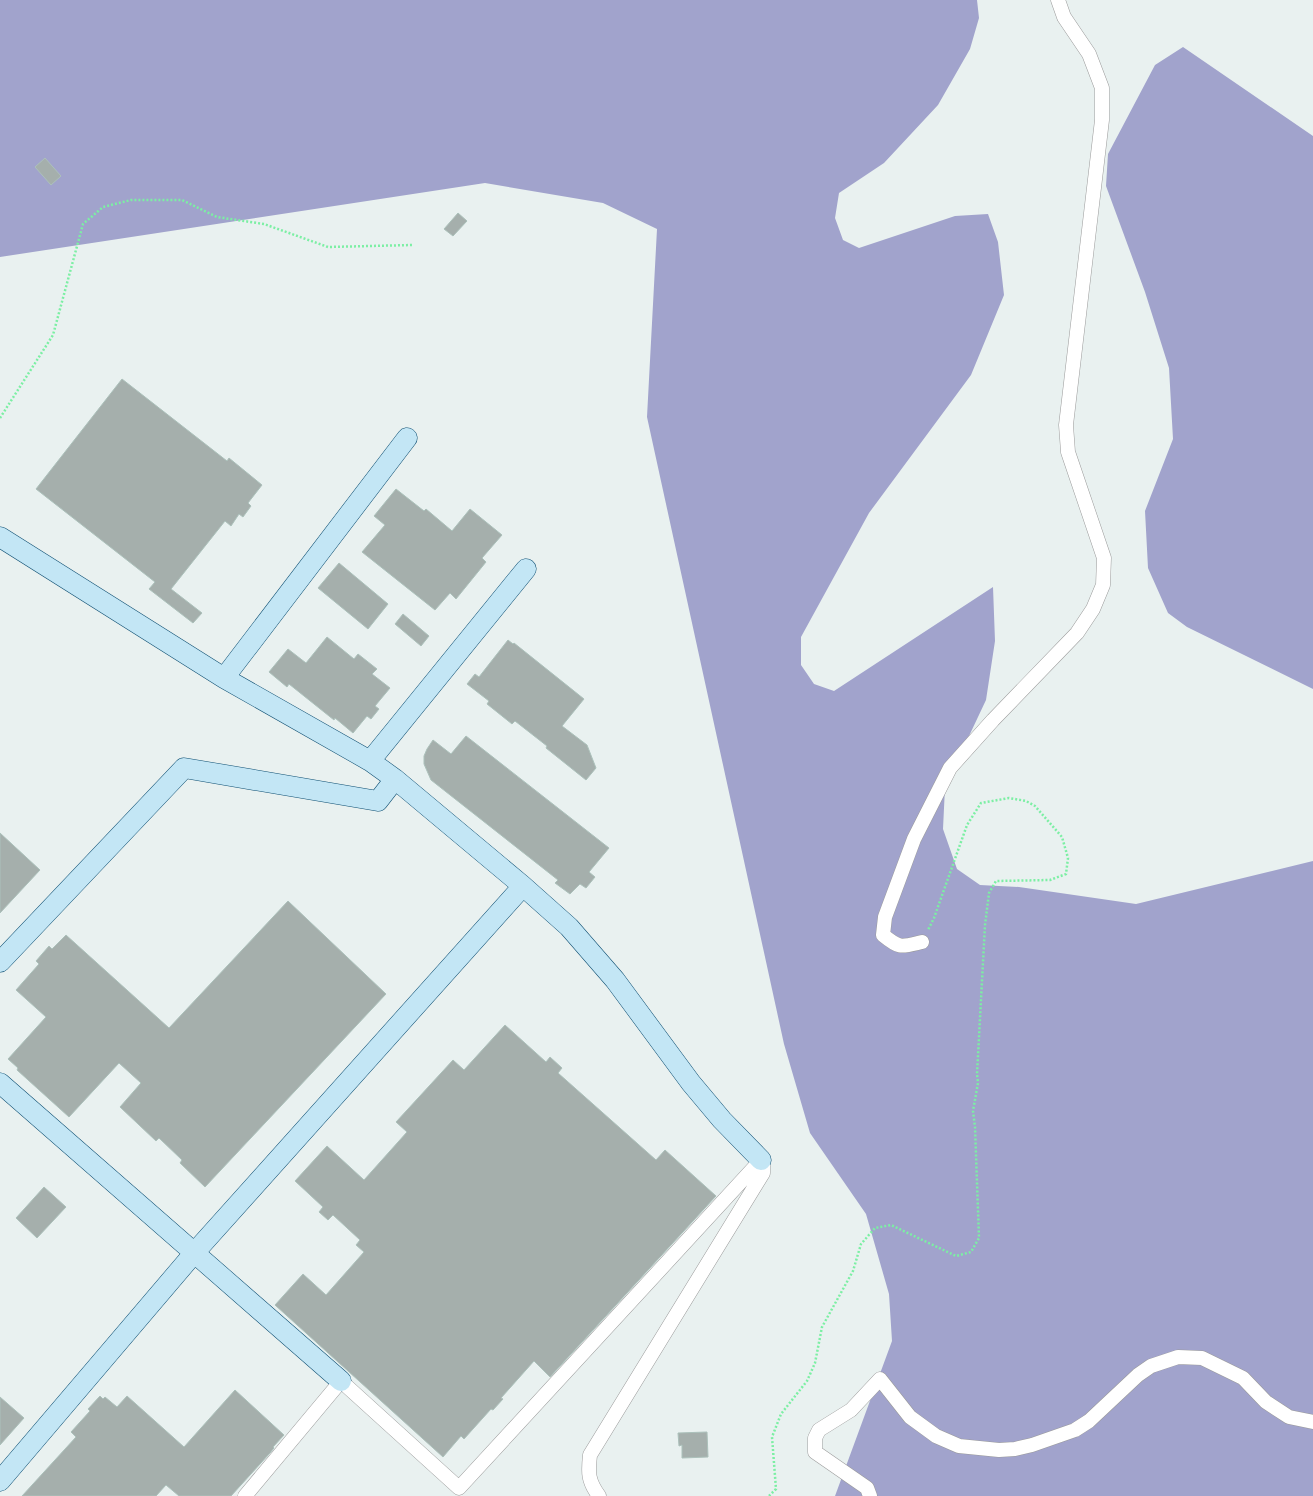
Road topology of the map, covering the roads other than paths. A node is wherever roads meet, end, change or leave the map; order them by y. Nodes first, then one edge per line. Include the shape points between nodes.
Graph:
1 (1058, 0) edge
2 (407, 438) dead end
3 (0, 537) edge
4 (526, 569) dead end
5 (224, 678) junction
6 (370, 761) junction
7 (394, 779) junction
8 (523, 886) junction
9 (922, 942) road end
10 (0, 962) edge
11 (0, 1083) edge
12 (761, 1160) junction
13 (195, 1252) junction
14 (342, 1381) junction
15 (1313, 1422) edge
16 (0, 1481) edge
17 (245, 1496) edge
18 (599, 1496) edge
19 (870, 1496) edge

1 - 9 street via 1064,17 1089,54 1102,88 1102,120 1066,425 1068,452 1104,558 1103,584 1093,609 1077,633 950,768 914,839 884,917 883,935 903,947
2 - 5 street
3 - 5 street
4 - 6 street
5 - 6 street
6 - 7 street
7 - 8 street
7 - 10 street via 378,801 184,768
8 - 12 street via 569,928 600,962 691,1083
8 - 13 street
11 - 13 street
12 - 14 street via 459,1488
12 - 18 street via 763,1173 590,1455 588,1472 592,1486
13 - 14 street
13 - 16 street
14 - 17 street
15 - 19 street via 1290,1417 1266,1402 1243,1378 1202,1358 1178,1357 1150,1366 1089,1421 1075,1430 1032,1445 999,1450 959,1446 936,1436 910,1417 880,1379 851,1410 818,1430 815,1438 815,1452 867,1488

